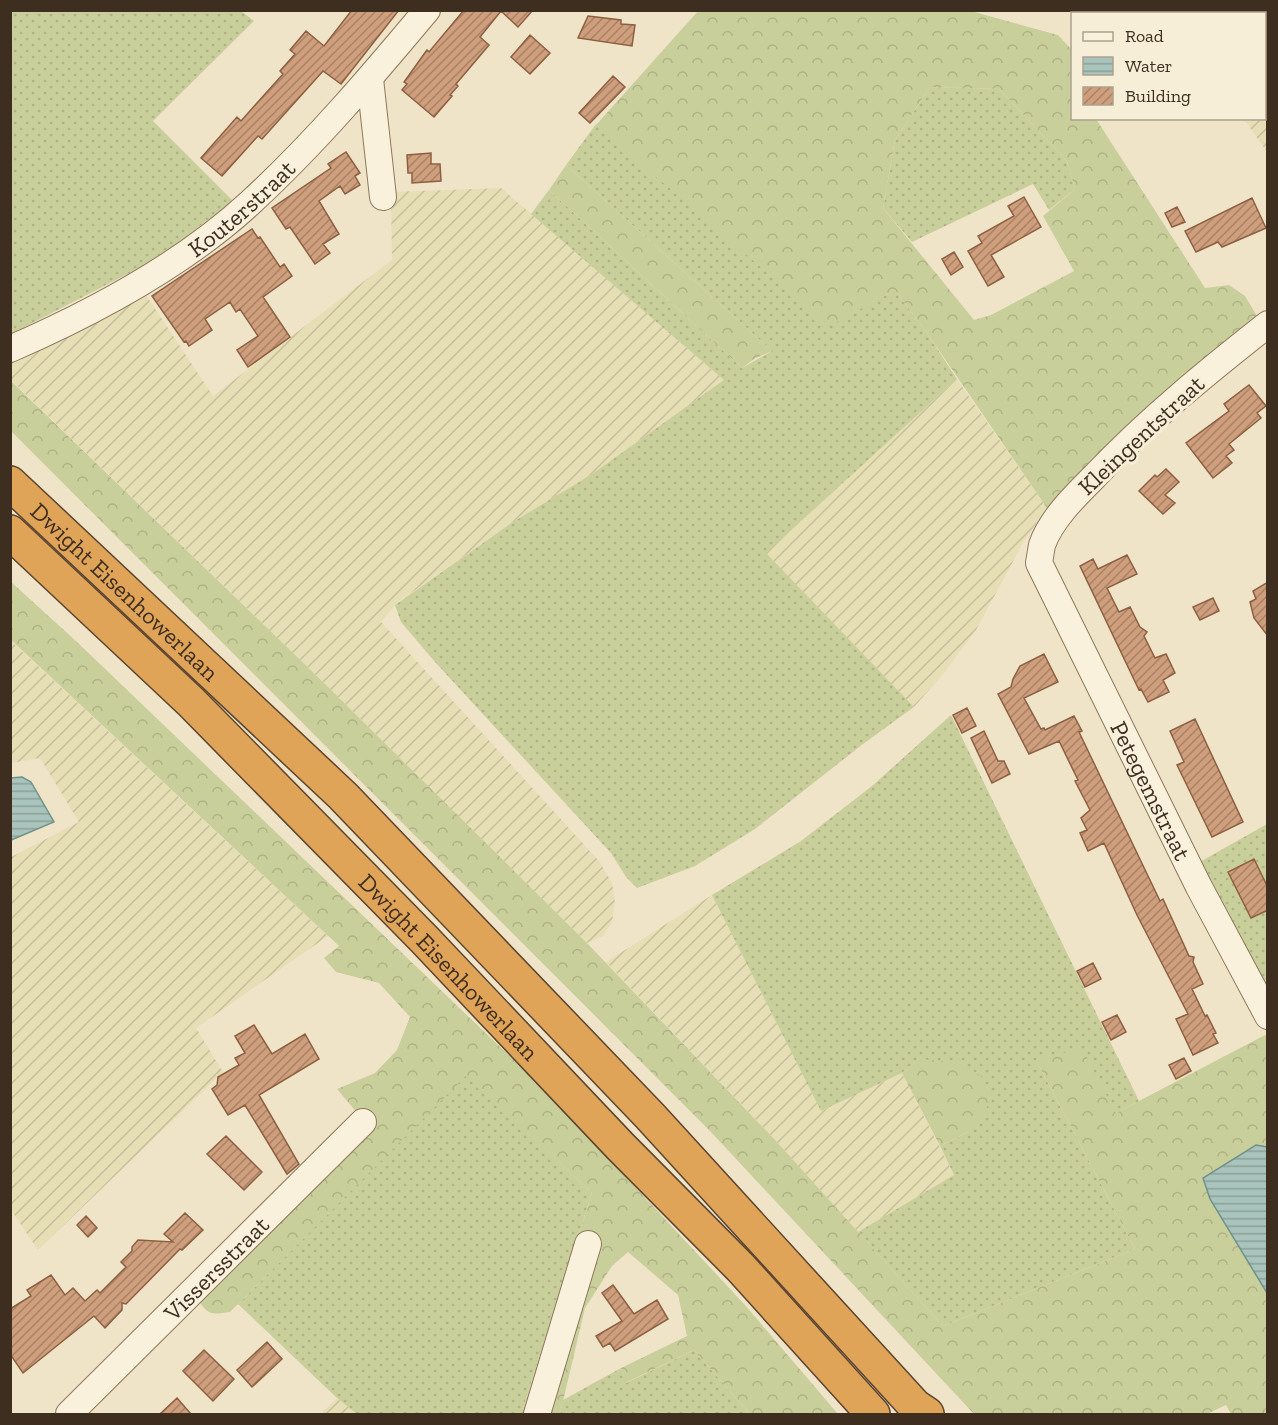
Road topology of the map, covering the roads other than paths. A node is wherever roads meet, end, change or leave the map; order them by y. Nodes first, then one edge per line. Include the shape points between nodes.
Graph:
1 (427, 10) edge
2 (370, 79) junction
3 (383, 197) dead end
4 (1268, 324) edge
5 (10, 349) edge
6 (10, 458) edge
7 (10, 483) edge
8 (10, 532) edge
9 (81, 550) junction
10 (1039, 563) joint
11 (1268, 1016) edge
12 (363, 1122) dead end
13 (588, 1244) dead end
14 (921, 1412) edge
15 (69, 1414) edge
16 (537, 1414) edge
17 (873, 1414) edge

1 - 2 street, Kouterstraat
2 - 3 street
2 - 5 street, Kouterstraat via 315,140 207,238 108,302
4 - 10 street, Kleingentstraat via 1134,435 1080,490 1055,522 1043,544
6 - 9 highway via 62,511
7 - 9 highway, Dwight Eisenhowerlaan
8 - 17 highway, Dwight Eisenhowerlaan via 191,702 399,914 740,1267
9 - 14 highway, Dwight Eisenhowerlaan via 343,796 650,1116
10 - 11 street, Petegemstraat via 1199,887
12 - 15 street, Vissersstraat
13 - 16 street

